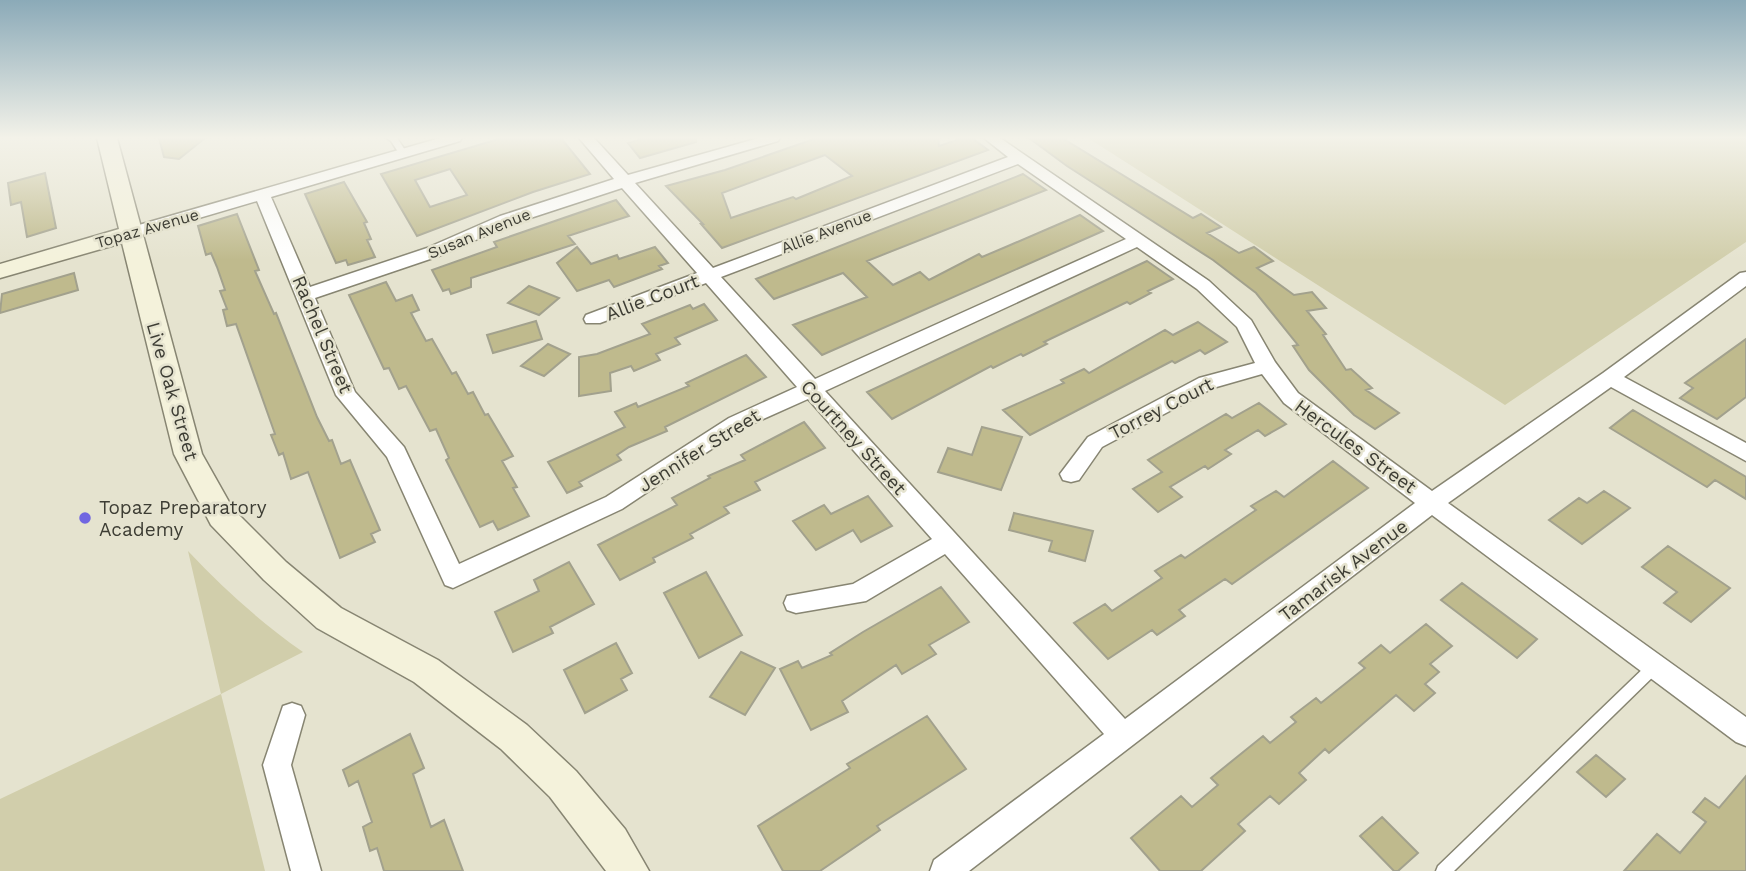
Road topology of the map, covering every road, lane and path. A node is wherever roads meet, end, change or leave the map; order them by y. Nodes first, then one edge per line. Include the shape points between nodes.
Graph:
1 (117, 179) edge
2 (315, 179) edge
3 (624, 179) edge
4 (634, 179) edge
5 (965, 179) edge
6 (1050, 179) edge
7 (626, 181) junction
8 (262, 194) junction
9 (131, 233) junction
10 (1139, 240) junction
11 (0, 271) edge
12 (710, 275) junction
13 (1746, 277) edge
14 (306, 295) junction
15 (593, 319) dead end
16 (1267, 366) junction
17 (1610, 379) junction
18 (810, 388) junction
19 (1746, 453) edge
20 (1071, 474) dead end
21 (1433, 502) junction
22 (948, 541) junction
23 (453, 578) joint
24 (796, 603) dead end
25 (1656, 665) junction
26 (292, 715) dead end
27 (1746, 733) edge
28 (1123, 736) junction
29 (306, 871) edge
30 (629, 871) edge
31 (945, 871) edge
32 (1443, 871) edge

1 - 9 street, Live Oak Street
2 - 8 street, Topaz Avenue
3 - 7 street, Courtney Street
4 - 7 street, Susan Avenue
5 - 12 street, Allie Avenue
6 - 10 street, Hercules Street
7 - 12 street, Courtney Street
7 - 14 street, Susan Avenue via 506,220 433,252
8 - 9 street, Topaz Avenue
8 - 14 street, Rachel Street
9 - 11 street, Topaz Avenue
9 - 30 street, Live Oak Street via 188,454 222,517 329,618 426,671 514,737 564,784
10 - 16 street, Hercules Street via 1227,306 1244,324
10 - 18 street, Jennifer Street
12 - 15 street, Allie Court
12 - 18 street, Courtney Street
13 - 17 street, Tamarisk Avenue
14 - 23 street, Rachel Street via 346,395 396,453
16 - 20 street, Torrey Court via 1206,383 1095,442
16 - 21 street, Hercules Street via 1291,398
17 - 19 street
17 - 21 street, Tamarisk Avenue
18 - 22 street, Courtney Street
18 - 23 street, Jennifer Street via 736,423 614,503
21 - 25 street, Hercules Street
21 - 28 street, Tamarisk Avenue
22 - 24 street via 857,594
22 - 28 street, Courtney Street
25 - 27 street, Hercules Street
25 - 32 lane
26 - 29 street via 277,765
28 - 31 street, Tamarisk Avenue

